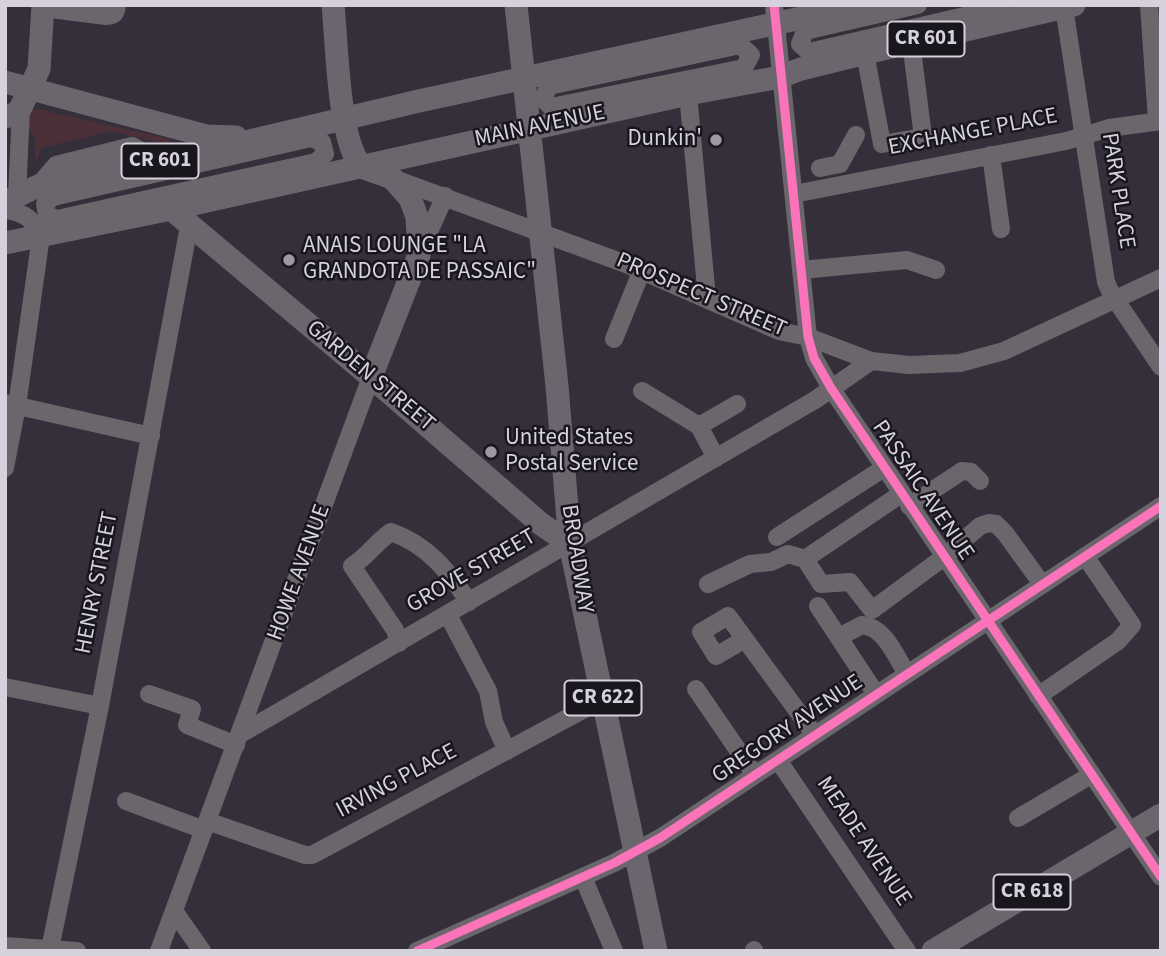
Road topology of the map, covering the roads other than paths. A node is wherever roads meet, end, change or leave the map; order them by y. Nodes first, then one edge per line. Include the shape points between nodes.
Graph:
1 (117, 5) edge
2 (333, 5) edge
3 (516, 5) edge
4 (861, 5) edge
5 (918, 5) edge
6 (1012, 5) edge
7 (43, 6) edge
8 (1069, 6) edge
9 (1153, 12) edge
10 (775, 15) edge
11 (815, 22) junction
12 (728, 41) junction
13 (911, 42) junction
14 (865, 53) junction
15 (819, 57) junction
16 (562, 77) junction
17 (780, 77) junction
18 (735, 78) junction
19 (523, 79) junction
20 (5, 82) edge
21 (688, 94) junction
22 (19, 104) edge
23 (569, 112) junction
24 (345, 118) junction
25 (1159, 121) edge
26 (529, 129) junction
27 (294, 134) junction
28 (1084, 134) junction
29 (856, 135) dead end
30 (882, 144) junction
31 (991, 155) junction
32 (790, 160) junction
33 (160, 161) junction
34 (361, 166) junction
35 (820, 168) junction
36 (307, 171) junction
37 (887, 175) junction
38 (120, 176) junction
39 (393, 177) junction
40 (38, 186) junction
41 (828, 187) junction
42 (794, 194) junction
43 (445, 196) junction
44 (169, 202) junction
45 (9, 203) edge
46 (189, 226) junction
47 (1002, 229) dead end
48 (540, 232) junction
49 (41, 236) junction
50 (5, 243) edge
51 (419, 255) junction
52 (642, 270) junction
53 (802, 270) junction
54 (936, 270) dead end
55 (1161, 278) edge
56 (707, 299) junction
57 (1116, 301) junction
58 (808, 337) junction
59 (614, 339) dead end
60 (871, 361) junction
61 (1161, 367) edge
62 (372, 377) junction
63 (831, 388) junction
64 (642, 391) dead end
65 (11, 404) edge
66 (737, 404) dead end
67 (699, 426) junction
68 (151, 436) junction
69 (716, 458) junction
70 (5, 468) edge
71 (884, 468) junction
72 (980, 481) dead end
73 (905, 500) junction
74 (1161, 506) edge
75 (777, 537) dead end
76 (570, 544) junction
77 (1085, 556) junction
78 (944, 557) junction
79 (806, 559) junction
80 (708, 584) dead end
81 (1042, 584) junction
82 (469, 602) junction
83 (818, 606) dead end
84 (448, 615) junction
85 (987, 621) junction
86 (839, 637) junction
87 (745, 639) dead end
88 (399, 643) junction
89 (907, 674) junction
90 (5, 687) edge
91 (696, 689) dead end
92 (149, 694) dead end
93 (876, 694) junction
94 (1038, 696) junction
95 (603, 699) junction
96 (100, 706) junction
97 (815, 735) junction
98 (237, 740) junction
99 (507, 751) junction
100 (778, 760) junction
101 (755, 775) junction
102 (1091, 775) junction
103 (126, 801) dead end
104 (1161, 815) edge
105 (1018, 818) dead end
106 (205, 826) junction
107 (1131, 833) junction
108 (634, 852) junction
109 (583, 877) junction
110 (1161, 877) edge
111 (174, 911) junction
112 (5, 946) edge
113 (50, 949) edge
114 (78, 951) edge
115 (159, 951) edge
116 (202, 951) edge
117 (417, 951) edge
118 (614, 951) edge
119 (656, 951) edge
120 (907, 951) edge
121 (933, 951) edge

1 - 7 street via 112,16
2 - 24 main road
3 - 19 main road, BROADWAY
4 - 11 main road, CR 601
5 - 11 street
6 - 15 street
7 - 22 main road via 39,69
8 - 13 main road, MAIN AVENUE / CR 601
8 - 28 street, PARK PLACE
9 - 25 street
10 - 11 main road, CR 601
10 - 12 main road, CR 601
10 - 17 street, PASSAIC AVENUE
11 - 15 street via 800,44
12 - 16 main road, CR 601
12 - 18 street via 751,55
13 - 14 main road, MAIN AVENUE / CR 601
13 - 30 street via 923,137
14 - 15 main road, MAIN AVENUE / CR 601
14 - 30 street
15 - 17 main road, MAIN AVENUE / CR 601
16 - 19 main road, CR 601
16 - 23 street via 549,86 543,99 551,107
17 - 18 main road, MAIN AVENUE / CR 601
17 - 32 street, PASSAIC AVENUE
18 - 21 main road, MAIN AVENUE / CR 601
18 - 23 street
19 - 24 main road, CR 601
19 - 26 main road, BROADWAY / CR 622
20 - 22 main road
21 - 23 main road, MAIN AVENUE / CR 601
21 - 56 street
22 - 27 main road via 207,136
22 - 45 street
23 - 26 main road, MAIN AVENUE / CR 601
24 - 27 main road, CR 601
24 - 34 main road via 352,154
25 - 28 street, EXCHANGE PLACE
26 - 34 main road, MAIN AVENUE / CR 601
26 - 48 main road, BROADWAY / CR 622
27 - 33 main road, CR 601
27 - 36 street via 322,142 325,154
27 - 38 street
28 - 31 street, EXCHANGE PLACE
28 - 57 street, PARK PLACE via 1106,282
29 - 35 street via 840,164
30 - 37 street
31 - 37 street, EXCHANGE PLACE
31 - 47 street
32 - 35 street via 804,160
32 - 42 street, PASSAIC AVENUE
33 - 38 main road, CR 601
33 - 40 street via 132,146 56,165
34 - 36 main road, MAIN AVENUE / CR 601
34 - 39 main road, PROSPECT STREET
35 - 41 street
36 - 44 main road, MAIN AVENUE / CR 601
37 - 41 street, EXCHANGE PLACE
38 - 40 main road, CR 601
38 - 44 street via 53,197 46,204 47,215 57,219
39 - 43 street, PROSPECT STREET
39 - 51 main road via 410,198 417,217
40 - 45 main road, CR 601
41 - 42 street, EXCHANGE PLACE
42 - 53 street, PASSAIC AVENUE
43 - 48 street, PROSPECT STREET
43 - 51 street, HOWE AVENUE
44 - 46 main road, GARDEN STREET
44 - 49 main road, MAIN AVENUE / CR 601
45 - 49 street via 36,223
46 - 62 main road, GARDEN STREET
46 - 68 street, HENRY STREET
48 - 52 street, PROSPECT STREET
48 - 76 main road, BROADWAY / CR 622
49 - 50 main road, MAIN AVENUE / CR 601
49 - 65 street
51 - 62 main road, HOWE AVENUE
52 - 56 street, PROSPECT STREET
52 - 59 street
53 - 54 street via 907,260
53 - 58 street, PASSAIC AVENUE
55 - 57 street, PROSPECT STREET
56 - 58 street, PROSPECT STREET via 779,331
57 - 60 street, PROSPECT STREET via 1004,351 960,363
57 - 61 street, PARK PLACE
58 - 60 street, PROSPECT STREET
58 - 63 street, PASSAIC AVENUE
60 - 63 street, GROVE STREET
62 - 76 main road, GARDEN STREET
62 - 98 street, HOWE AVENUE
63 - 69 street, GROVE STREET
63 - 71 street, PASSAIC AVENUE
64 - 67 street
65 - 68 street
65 - 70 street
66 - 67 street
67 - 69 street
68 - 96 street, HENRY STREET
69 - 76 street, GROVE STREET
71 - 73 street, PASSAIC AVENUE
71 - 75 street
72 - 73 street via 962,471
73 - 78 street, PASSAIC AVENUE
73 - 79 street
74 - 77 street, GREGORY AVENUE
76 - 82 street, GROVE STREET
76 - 95 main road, BROADWAY / CR 622
77 - 81 street, GREGORY AVENUE
77 - 94 street via 1132,625 1118,641
78 - 79 street via 872,610 850,582 821,584
78 - 81 street via 980,526 996,524
78 - 85 street, PASSAIC AVENUE
79 - 80 street via 788,554 750,564
81 - 85 street, GREGORY AVENUE
82 - 84 street, GROVE STREET
82 - 88 street via 441,564 391,532 352,566
83 - 86 street
84 - 88 street, GROVE STREET
84 - 99 street via 488,691 494,722
85 - 89 street, GREGORY AVENUE
85 - 94 street, PASSAIC AVENUE
86 - 89 street via 862,625 874,628
86 - 93 street
87 - 97 street
88 - 98 street, GROVE STREET
89 - 93 street, GREGORY AVENUE
90 - 96 street
91 - 101 street
92 - 98 street via 192,709 187,725
93 - 97 street, GREGORY AVENUE
94 - 102 street, PASSAIC AVENUE
95 - 99 street, IRVING PLACE
95 - 108 main road, BROADWAY / CR 622
96 - 113 street, HENRY STREET
97 - 100 street, GREGORY AVENUE
98 - 106 street, HOWE AVENUE
99 - 106 street, IRVING PLACE via 312,855
100 - 101 street, GREGORY AVENUE
100 - 120 street, MEADE AVENUE
101 - 108 street, GREGORY AVENUE
102 - 105 street
102 - 107 street, PASSAIC AVENUE
103 - 106 street, IRVING PLACE
104 - 107 main road, CR 618
106 - 111 street, HOWE AVENUE
107 - 110 street, PASSAIC AVENUE
107 - 121 main road, CR 618
108 - 109 street, GREGORY AVENUE
108 - 119 main road, BROADWAY / CR 622
109 - 117 street, GREGORY AVENUE
109 - 118 street
111 - 115 street, HOWE AVENUE
111 - 116 street
112 - 113 street
113 - 114 street

